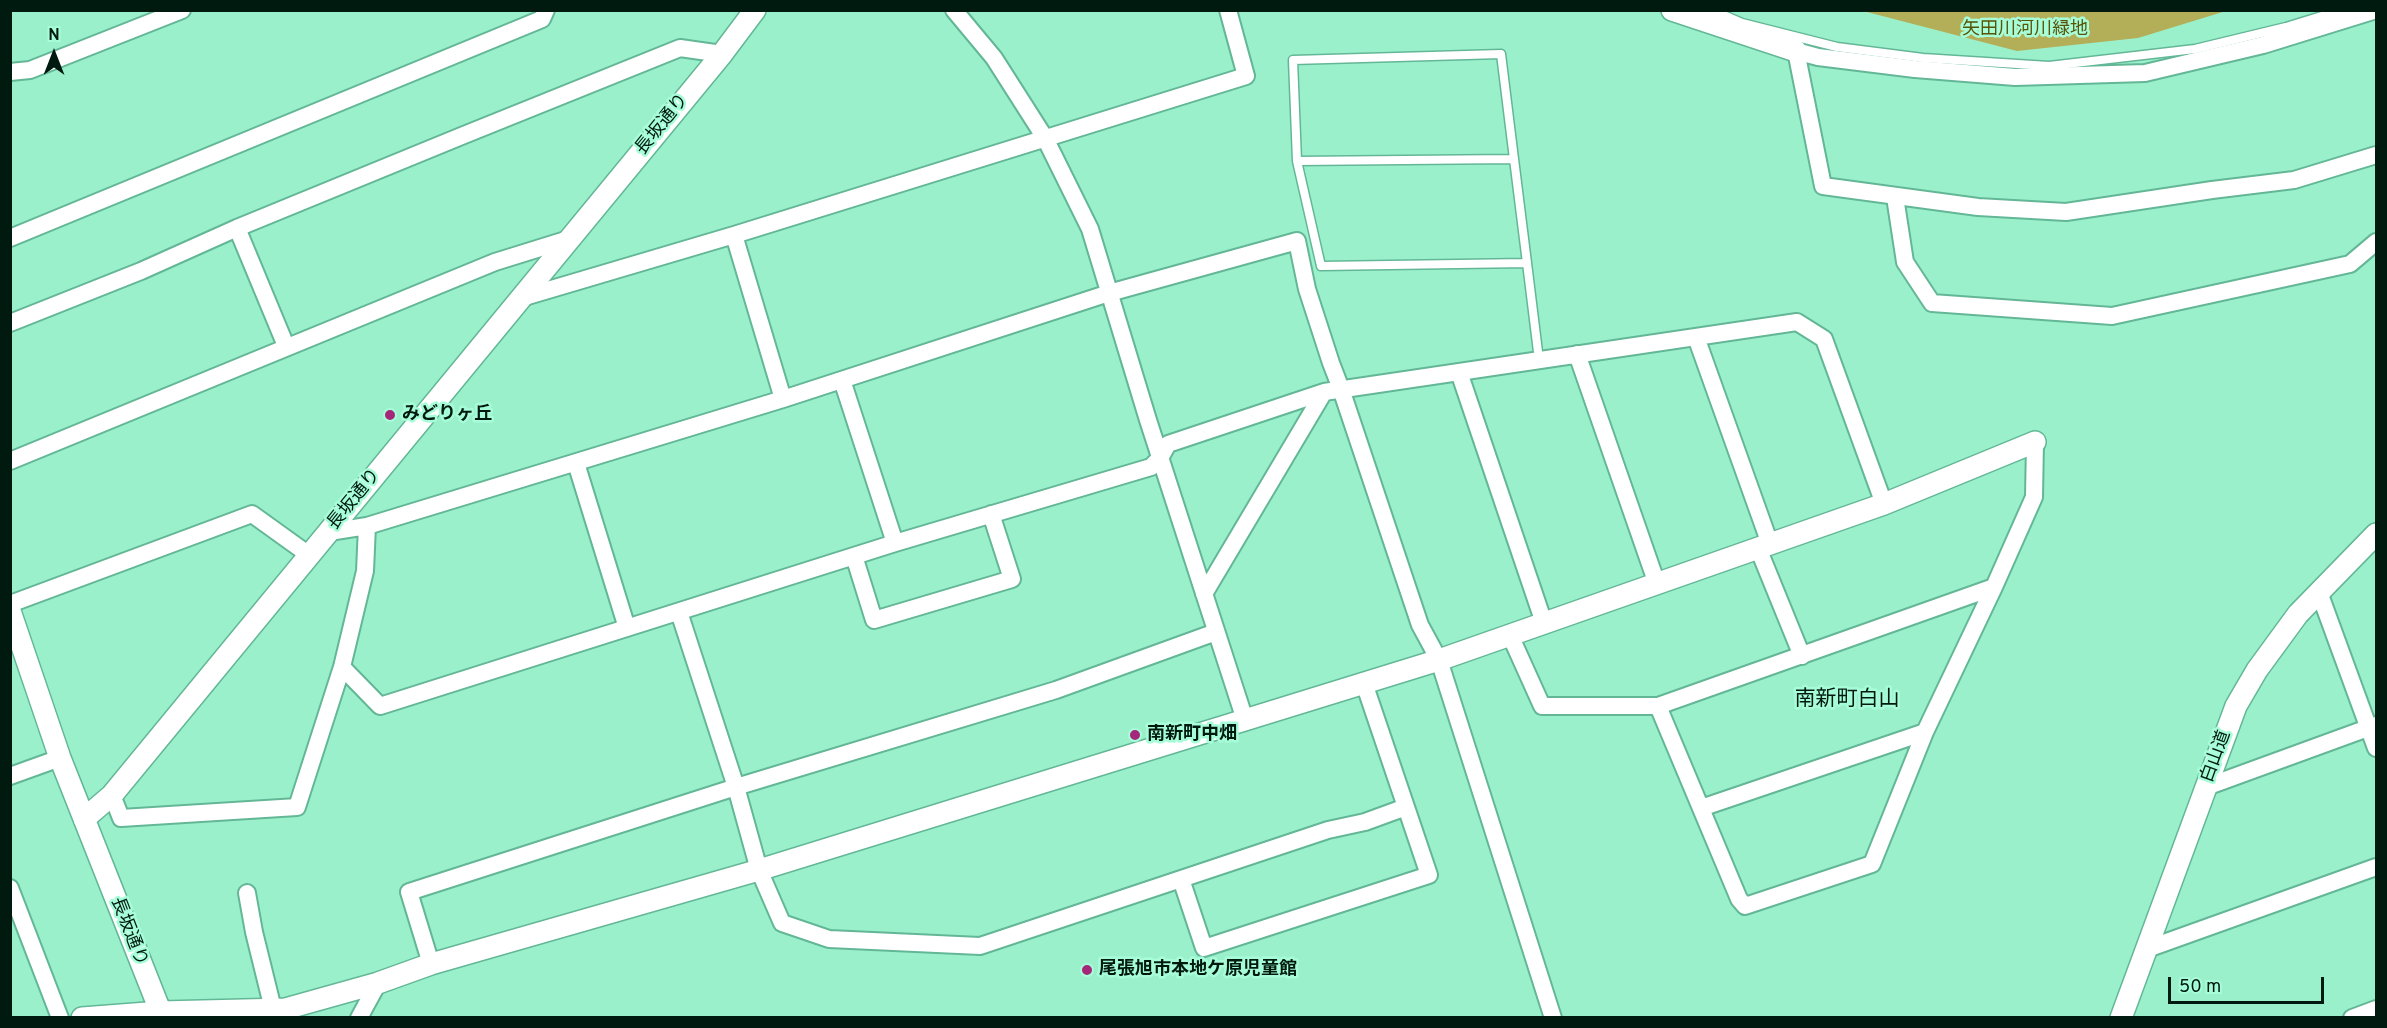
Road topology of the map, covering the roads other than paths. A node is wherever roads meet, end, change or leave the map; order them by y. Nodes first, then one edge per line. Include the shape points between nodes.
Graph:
1 (182, 10) edge
2 (546, 10) edge
3 (755, 10) edge
4 (1228, 10) edge
5 (1672, 10) edge
6 (1712, 10) edge
7 (2341, 10) edge
8 (2376, 10) edge
9 (961, 12) edge
10 (1796, 51) junction
11 (722, 54) junction
12 (10, 72) edge
13 (1045, 138) junction
14 (2376, 155) edge
15 (1514, 159) junction
16 (1297, 161) junction
17 (1895, 197) junction
18 (237, 228) junction
19 (734, 235) junction
20 (10, 238) edge
21 (569, 240) junction
22 (2376, 242) edge
23 (1316, 244) junction
24 (1300, 251) junction
25 (1527, 263) junction
26 (1109, 293) junction
27 (521, 298) junction
28 (10, 323) edge
29 (1696, 337) junction
30 (286, 346) junction
31 (1577, 354) junction
32 (1539, 360) junction
33 (1460, 372) junction
34 (842, 380) junction
35 (1341, 389) junction
36 (1324, 392) junction
37 (783, 399) junction
38 (2035, 442) joint
39 (1160, 458) junction
40 (10, 460) edge
41 (576, 462) junction
42 (1884, 504) junction
43 (991, 514) junction
44 (367, 526) junction
45 (329, 532) junction
46 (2376, 534) edge
47 (895, 543) junction
48 (1764, 546) junction
49 (309, 555) junction
50 (854, 556) junction
51 (1657, 584) junction
52 (1994, 588) junction
53 (2319, 592) junction
54 (1204, 594) junction
55 (10, 604) edge
56 (10, 611) edge
57 (679, 612) junction
58 (1544, 623) junction
59 (627, 628) junction
60 (1216, 632) junction
61 (1510, 635) junction
62 (1802, 656) junction
63 (1439, 660) junction
64 (342, 667) junction
65 (1364, 683) junction
66 (1658, 706) junction
67 (1245, 720) junction
68 (2373, 727) edge
69 (1924, 732) junction
70 (2376, 748) edge
71 (60, 758) junction
72 (10, 776) edge
73 (736, 787) junction
74 (2206, 787) junction
75 (112, 795) junction
76 (1406, 807) junction
77 (1701, 808) junction
78 (84, 819) junction
79 (2376, 867) edge
80 (759, 870) junction
81 (1181, 879) junction
82 (11, 891) edge
83 (247, 893) dead end
84 (2147, 949) junction
85 (431, 964) junction
86 (378, 983) junction
87 (273, 1009) junction
88 (2376, 1009) edge
89 (161, 1015) edge
90 (60, 1017) edge
91 (82, 1017) edge
92 (359, 1017) edge
93 (1554, 1017) edge
94 (2121, 1017) edge
95 (2352, 1017) edge

1 - 12 street via 30,70
2 - 20 street via 542,19
3 - 11 street, 長坂通り
4 - 13 street via 1246,76
5 - 10 street
6 - 7 lane via 1742,23 1837,47 1923,58 2049,66 2195,49
8 - 10 street via 2263,45 2145,73 2015,77 1915,69
9 - 13 street
10 - 17 street via 1823,186
11 - 18 street via 680,48
11 - 21 street, 長坂通り
13 - 19 street
13 - 26 street via 1090,230
14 - 17 street via 2294,180 2066,212
15 - 16 lane
15 - 16 lane via 1501,54 1293,60
15 - 25 lane
16 - 23 lane
17 - 22 street via 1905,262 1932,303 2112,316 2350,264
18 - 28 street
18 - 30 street
19 - 27 street
19 - 37 street
21 - 27 street, 長坂通り
21 - 30 street via 495,262
23 - 24 lane
23 - 25 lane via 1321,266
24 - 26 street via 1297,240
24 - 35 street via 1307,289
25 - 32 lane
26 - 34 street
26 - 39 street
27 - 45 street, 長坂通り
29 - 31 street
29 - 42 street via 1797,322 1824,339
29 - 48 street
30 - 40 street
31 - 32 street
31 - 51 street
32 - 33 street
33 - 35 street
33 - 58 street
34 - 37 street
34 - 47 street
35 - 36 street
35 - 63 street via 1420,626
36 - 39 street via 1168,444
36 - 54 street
37 - 41 street
38 - 42 street
38 - 52 street via 2034,497
39 - 43 street via 1151,467
39 - 54 street
41 - 44 street
41 - 59 street
42 - 48 street
43 - 47 street
43 - 50 street via 1012,579 874,620
44 - 45 street
44 - 64 street via 365,571
45 - 49 street, 長坂通り
46 - 53 street, 白山道
47 - 50 street
48 - 51 street
48 - 62 street
49 - 55 street via 252,514
49 - 75 street, 長坂通り
50 - 57 street
51 - 58 street
52 - 62 street
52 - 69 street
53 - 68 street
53 - 74 street, 白山道 via 2257,670 2236,706
54 - 60 street
56 - 71 street
57 - 59 street
57 - 73 street
58 - 61 street
59 - 64 street via 380,706
60 - 67 street
60 - 73 street via 1056,690
61 - 63 street
61 - 66 street via 1542,706
62 - 66 street
63 - 65 street
63 - 93 street
64 - 75 street via 297,807 121,818
65 - 67 street
65 - 76 street
66 - 77 street
67 - 80 street
68 - 70 street
68 - 74 street
69 - 77 street
69 - 77 street via 1872,864 1744,906
71 - 72 street
71 - 78 street
73 - 80 street
73 - 85 street via 409,892
74 - 84 street, 白山道
75 - 78 street, 長坂通り
76 - 81 street
76 - 81 street via 1430,875 1204,948
78 - 89 street, 長坂通り
79 - 84 street
80 - 81 street via 782,923 829,939 980,946
80 - 85 street
82 - 90 street
83 - 87 street
84 - 94 street, 白山道
85 - 86 street
86 - 87 street
86 - 92 street
87 - 89 street
88 - 95 street
89 - 91 street

